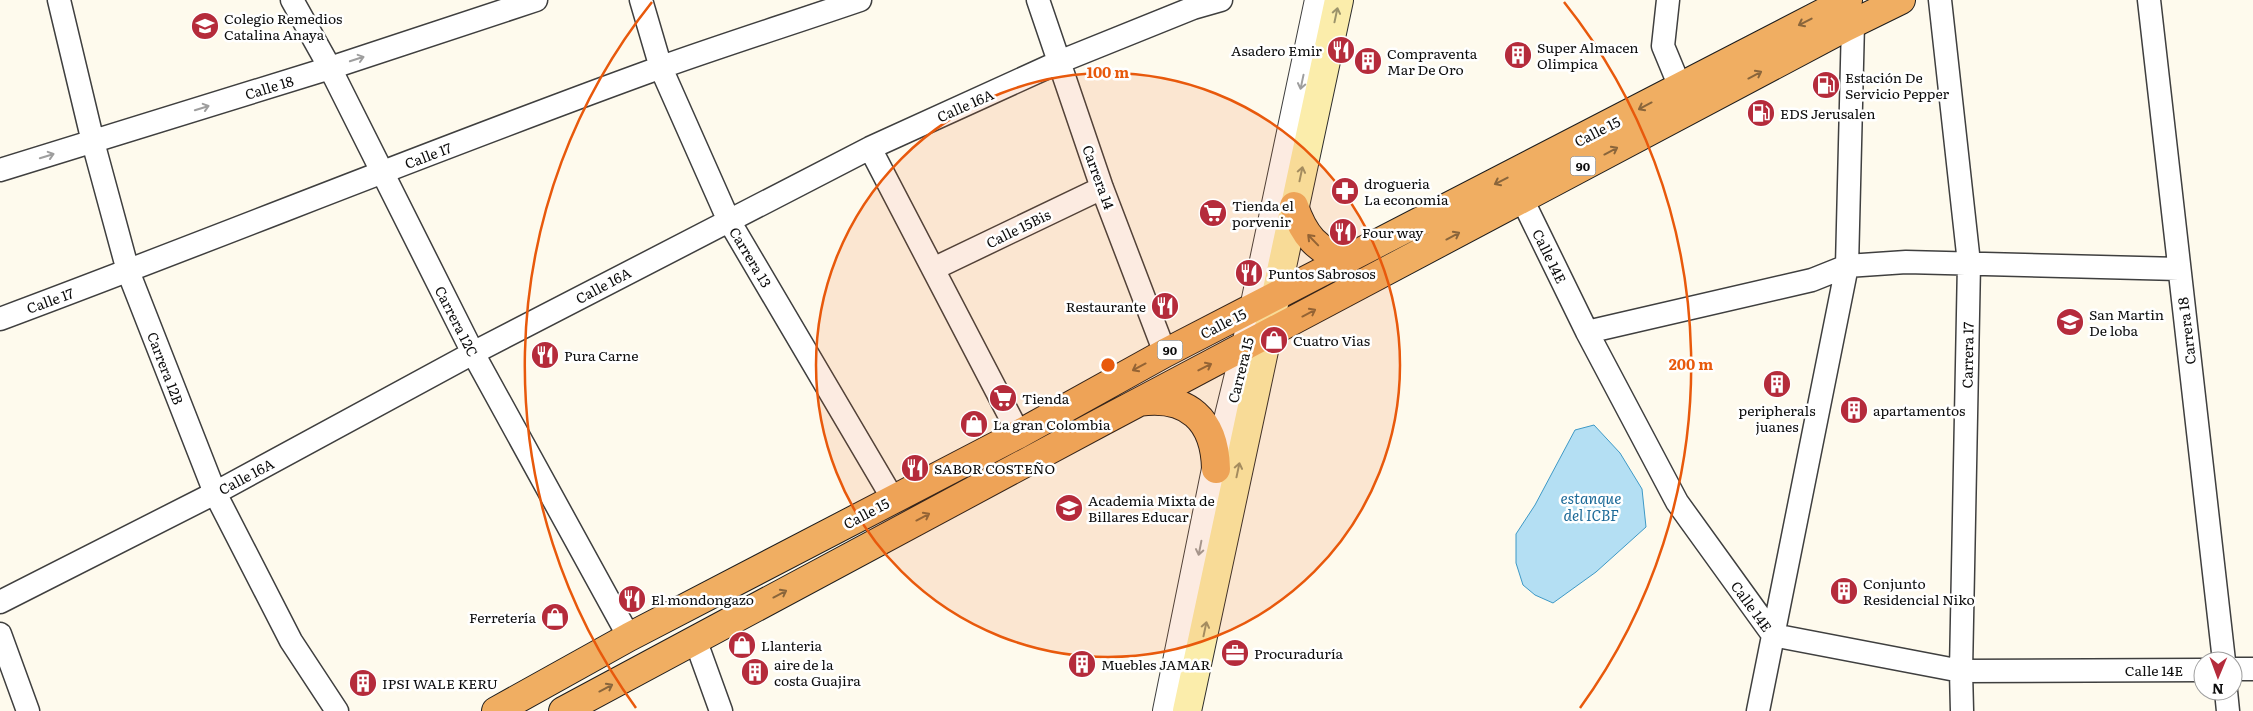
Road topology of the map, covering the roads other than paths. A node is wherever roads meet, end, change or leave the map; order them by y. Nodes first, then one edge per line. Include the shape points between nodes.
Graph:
1 (59, 0) edge
2 (292, 0) edge
3 (536, 0) edge
4 (640, 0) edge
5 (860, 0) edge
6 (1038, 0) edge
7 (1221, 0) edge
8 (1319, 0) edge
9 (1339, 0) edge
10 (1668, 0) edge
11 (1901, 0) edge
12 (1940, 0) edge
13 (2149, 0) edge
14 (1851, 12) edge
15 (1059, 62) junction
16 (330, 68) junction
17 (661, 68) junction
18 (1680, 87) junction
19 (93, 142) junction
20 (870, 148) junction
21 (0, 170) edge
22 (382, 172) junction
23 (1102, 188) junction
24 (1522, 199) junction
25 (1294, 206) junction
26 (728, 219) junction
27 (1346, 260) junction
28 (1969, 263) junction
29 (1847, 266) junction
30 (933, 268) junction
31 (2179, 269) junction
32 (128, 271) junction
33 (1265, 302) junction
34 (0, 319) edge
35 (1587, 332) junction
36 (1256, 341) junction
37 (473, 353) junction
38 (1166, 353) junction
39 (1138, 402) junction
40 (1019, 434) junction
41 (1216, 469) junction
42 (215, 493) junction
43 (893, 499) junction
44 (0, 602) edge
45 (0, 634) edge
46 (1774, 635) junction
47 (629, 637) junction
48 (695, 639) junction
49 (2223, 651) edge
50 (1961, 670) junction
51 (2193, 670) edge
52 (28, 711) edge
53 (337, 711) edge
54 (496, 711) edge
55 (563, 711) edge
56 (721, 711) edge
57 (1167, 711) edge
58 (1187, 711) edge
59 (1758, 711) edge
60 (1962, 711) edge

1 - 19 street, Carrera 12B
2 - 16 street, Carrera 12C
16 -> 3 street, Calle 18
4 - 17 street, Carrera 13
5 - 17 street, Calle 17
6 - 15 street, Carrera 14
7 - 15 street, Calle 16A via 1193,8
8 -> 33 street, Carrera 15
25 -> 9 main road, Carrera 15
10 - 18 street via 1663,46
11 - 14 highway, Calle 15 / 90
12 - 28 street, Carrera 17
13 - 31 street, Carrera 18
14 -> 18 highway, Calle 15 / 90
24 -> 14 highway, Calle 15 / 90
14 - 29 street
15 - 20 street, Calle 16A
15 - 23 street, Carrera 14
19 -> 16 street, Calle 18
16 - 22 street, Carrera 12C
17 - 22 street, Calle 17
17 - 26 street, Carrera 13
18 -> 27 highway, Calle 15 / 90
21 -> 19 street, Calle 18
19 - 32 street, Carrera 12B
20 - 26 street, Calle 16A
20 - 30 street
22 - 32 street, Calle 17
22 - 37 street, Carrera 12C
23 - 30 street, Calle 15Bis
23 - 38 street, Carrera 14
24 - 35 street, Calle 14E
36 -> 24 highway, Calle 15 / 90
27 -> 25 highway via 1327,253 1312,241 1300,225
25 - 33 main road, Carrera 15
26 - 37 street, Calle 16A
26 - 43 street, Carrera 13
27 - 33 highway, Calle 15 / 90
28 - 29 street via 1906,262
28 - 31 street
28 - 50 street, Carrera 17
29 - 35 street via 1812,280
29 - 46 street
30 - 40 street
31 - 49 street, Carrera 18
32 - 34 street, Calle 17
32 - 42 street, Carrera 12B
33 - 36 main road, Carrera 15
33 - 38 highway, Calle 15 / 90
35 - 46 street, Calle 14E via 1676,502
39 -> 36 highway, Calle 15 / 90
36 - 41 street, Carrera 15
58 -> 36 main road, Carrera 15
37 - 42 street, Calle 16A
37 - 47 street, Carrera 12C
38 -> 40 highway, Calle 15 / 90
39 - 41 highway via 1158,399 1178,404 1195,414 1208,430 1216,449
48 -> 39 highway, Calle 15 / 90
40 - 43 highway, Calle 15 / 90
41 -> 57 street, Carrera 15
42 - 44 street, Calle 16A
42 - 53 street, Carrera 12B via 291,641
43 - 47 highway, Calle 15 / 90
45 - 52 street
46 - 50 street, Calle 14E
46 - 59 street
47 - 54 highway, Calle 15 / 90
55 -> 48 highway, Calle 15 / 90
48 - 56 street
50 - 51 street, Calle 14E
50 - 60 street, Carrera 17

